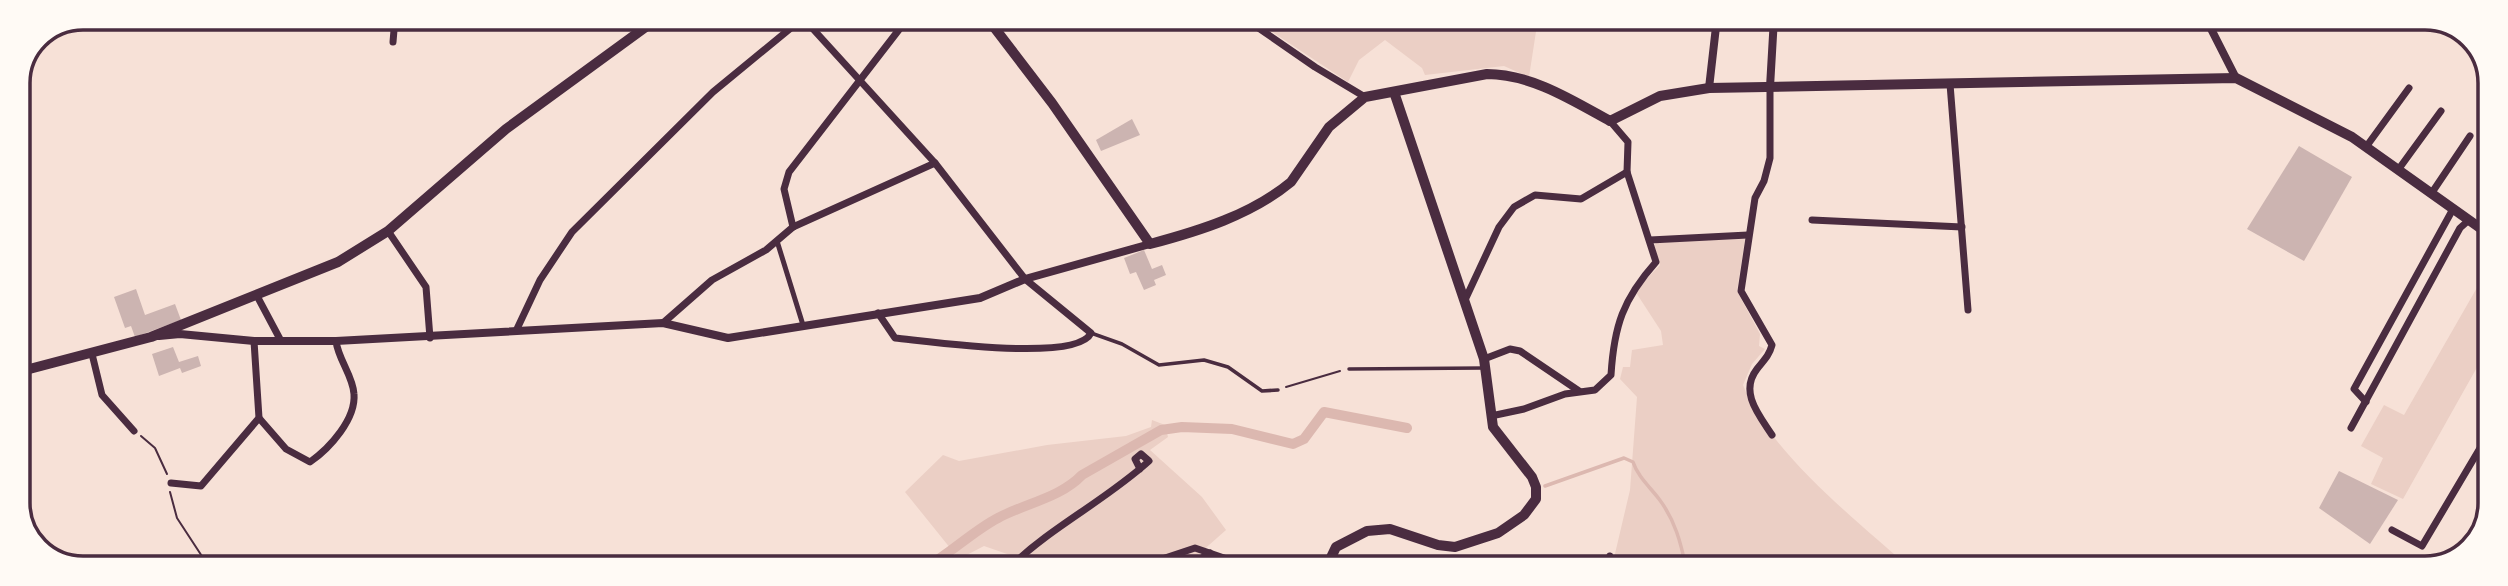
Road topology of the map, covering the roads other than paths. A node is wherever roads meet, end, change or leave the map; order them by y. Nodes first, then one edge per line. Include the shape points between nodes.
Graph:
1 (394, 30) edge
2 (642, 30) edge
3 (788, 30) edge
4 (814, 30) edge
5 (899, 30) edge
6 (996, 30) edge
7 (1261, 30) edge
8 (1716, 30) edge
9 (1773, 30) edge
10 (2212, 30) edge
11 (393, 41) dead end
12 (2236, 78) junction
13 (861, 79) junction
14 (1950, 84) junction
15 (1770, 87) junction
16 (1709, 88) junction
17 (2409, 88) dead end
18 (1394, 92) junction
19 (1365, 97) junction
20 (2441, 111) dead end
21 (1610, 121) junction
22 (2470, 136) dead end
23 (2366, 147) junction
24 (935, 163) junction
25 (2398, 170) junction
26 (1627, 172) junction
27 (2431, 194) junction
28 (2453, 209) junction
29 (1812, 220) dead end
30 (2469, 220) junction
31 (793, 226) junction
32 (2478, 226) edge
33 (1962, 227) junction
34 (388, 231) junction
35 (1748, 235) junction
36 (1650, 240) junction
37 (777, 241) junction
38 (1150, 244) junction
39 (1025, 279) junction
40 (257, 296) junction
41 (1465, 300) junction
42 (1968, 310) dead end
43 (878, 313) junction
44 (663, 323) junction
45 (803, 325) junction
46 (516, 331) junction
47 (1091, 333) junction
48 (151, 337) junction
49 (430, 338) junction
50 (254, 341) junction
51 (281, 341) junction
52 (337, 341) junction
53 (92, 354) junction
54 (1484, 363) junction
55 (30, 369) edge
56 (1349, 369) road end
57 (1278, 390) road end
58 (1579, 391) junction
59 (2365, 402) junction
60 (1490, 416) junction
61 (260, 418) junction
62 (2351, 428) dead end
63 (134, 431) road end
64 (1772, 435) dead end
65 (2478, 452) edge
66 (1140, 469) dead end
67 (171, 482) road end
68 (2392, 530) dead end
69 (1210, 553) junction
70 (1023, 556) edge
71 (1171, 556) edge
72 (1205, 556) edge
73 (1219, 556) edge
74 (1332, 556) edge

1 - 11 street
2 - 34 main road via 506,129
3 - 46 street via 713,92 572,232 540,280
4 - 13 street
5 - 13 street
6 - 38 main road
7 - 19 street
8 - 16 street
9 - 15 street
10 - 12 street
12 - 14 main road
12 - 23 main road
13 - 24 street
13 - 31 street via 789,172 784,189
14 - 15 main road
14 - 33 street
15 - 16 main road
15 - 35 street via 1770,158
16 - 21 main road via 1660,96
17 - 23 street
18 - 19 main road
18 - 21 main road via 1468,76 1504,74 1532,82
18 - 41 main road
19 - 38 main road via 1329,127 1283,189 1191,233
20 - 25 street
21 - 26 street via 1628,142
22 - 27 street
23 - 25 main road
24 - 31 street
24 - 39 street
25 - 27 main road
26 - 36 street
26 - 41 street via 1580,198 1535,195 1514,207 1499,227
27 - 28 main road
28 - 30 main road
28 - 59 street via 2354,389
29 - 33 street
30 - 32 main road
30 - 59 street via 2460,228
31 - 37 street
33 - 42 street
34 - 40 main road via 338,262
34 - 49 street via 426,287
35 - 36 street
35 - 64 street via 1741,291 1772,345 1749,392
36 - 58 street via 1656,261 1633,288 1624,308 1613,343 1611,375 1595,390
37 - 44 street via 712,280
37 - 45 street
38 - 39 street
39 - 43 street via 980,298
39 - 47 street
40 - 48 main road
40 - 51 street
41 - 54 main road
43 - 45 street
43 - 47 street via 895,338 963,345 1043,349 1083,342
44 - 45 street via 728,338
44 - 46 street
46 - 49 street
47 - 57 lane via 1159,365 1204,360 1228,367 1262,391
48 - 50 street via 180,334
48 - 53 main road
49 - 52 street
50 - 51 street
50 - 61 street
51 - 52 street
52 - 61 street via 354,394 347,423 317,457 310,462 286,449
53 - 55 main road
53 - 63 street via 102,395
54 - 56 lane
54 - 58 street via 1510,349 1520,351
54 - 60 main road
58 - 60 street
59 - 62 street
60 - 74 main road via 1497,436 1526,468 1536,487 1536,499 1524,516 1498,533 1455,547 1379,528 1336,547
61 - 67 street via 201,486
65 - 68 street via 2422,546
66 - 70 street
69 - 71 street via 1195,548
69 - 72 street
69 - 73 street

